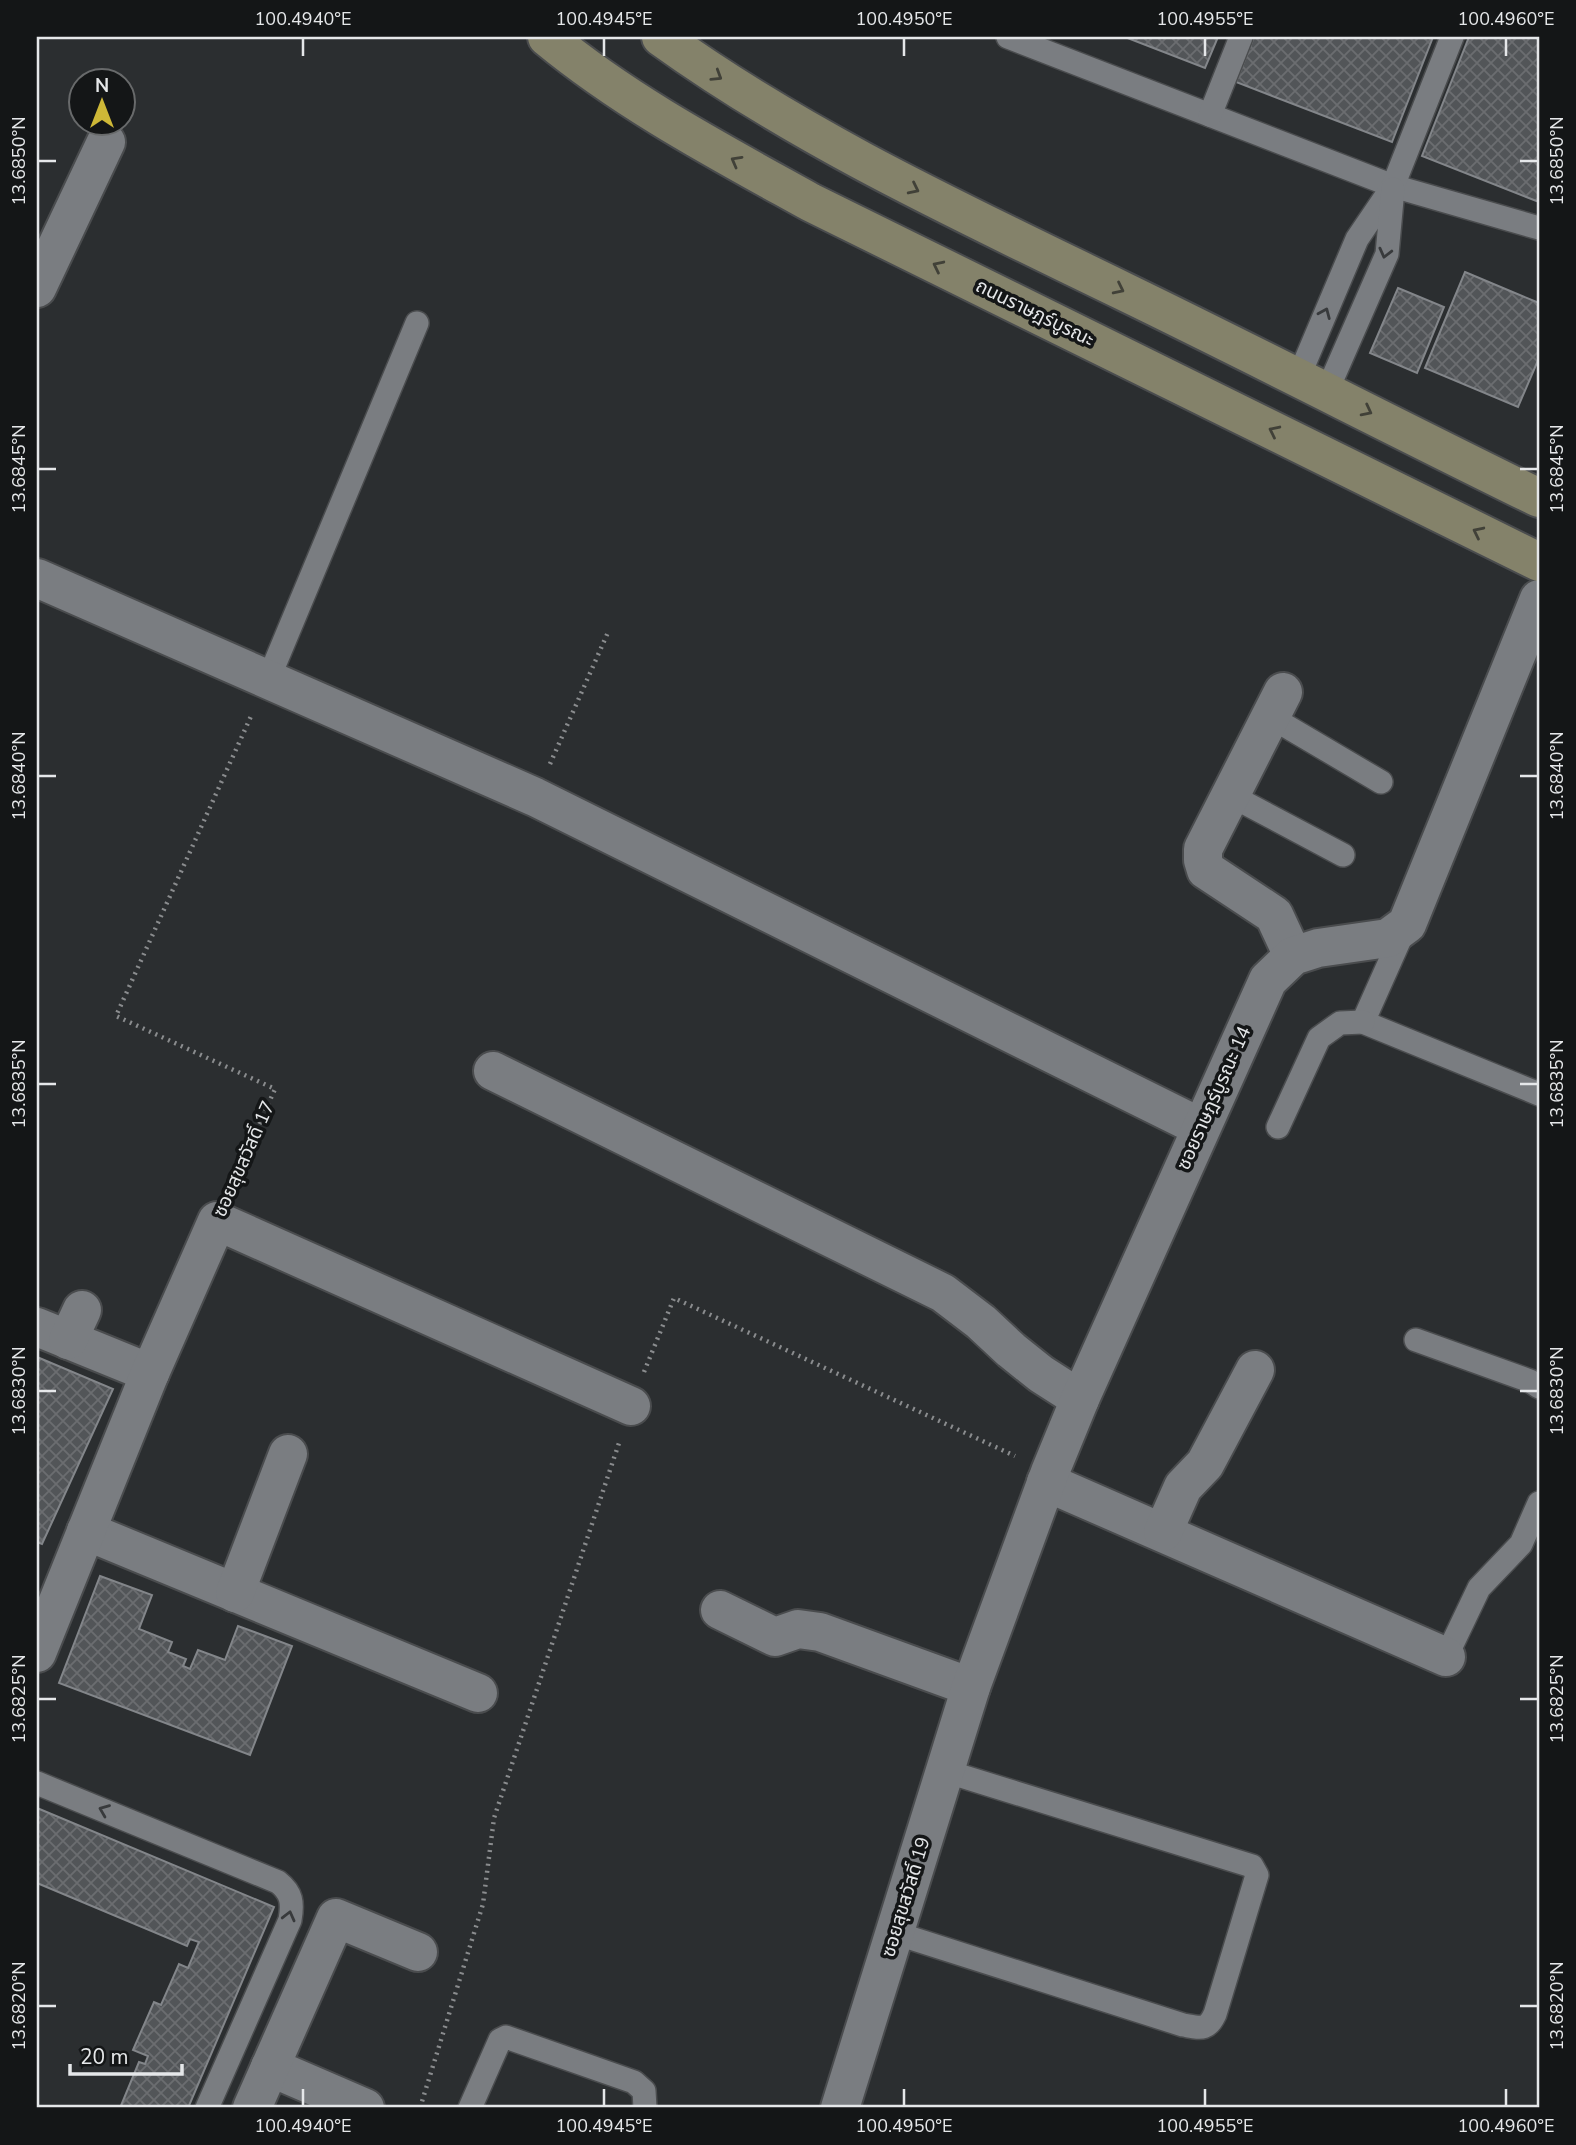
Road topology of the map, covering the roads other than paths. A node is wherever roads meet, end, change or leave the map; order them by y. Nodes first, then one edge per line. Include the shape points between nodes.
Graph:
1 (547, 37) edge
2 (661, 37) edge
3 (1008, 37) edge
4 (1241, 37) edge
5 (1452, 37) edge
6 (1210, 116) junction
7 (106, 142) dead end
8 (1393, 186) junction
9 (1539, 228) edge
10 (37, 288) edge
11 (417, 323) dead end
12 (1313, 384) junction
13 (1476, 467) junction
14 (1539, 485) edge
15 (1539, 498) edge
16 (1539, 562) edge
17 (37, 578) edge
18 (1539, 599) edge
19 (268, 680) junction
20 (1276, 704) joint
21 (1381, 782) dead end
22 (1230, 795) junction
23 (1343, 855) dead end
24 (1407, 924) junction
25 (1293, 956) junction
26 (1363, 1022) junction
27 (493, 1071) dead end
28 (1539, 1094) edge
29 (1200, 1127) junction
30 (1278, 1127) dead end
31 (62, 1326) edge
32 (1416, 1340) dead end
33 (1255, 1370) dead end
34 (150, 1373) junction
35 (1539, 1387) edge
36 (1080, 1399) junction
37 (631, 1406) road end
38 (288, 1454) dead end
39 (1048, 1477) junction
40 (1539, 1503) edge
41 (86, 1531) junction
42 (1163, 1532) junction
43 (235, 1593) junction
44 (720, 1610) dead end
45 (37, 1653) edge
46 (1446, 1657) joint
47 (971, 1686) junction
48 (478, 1693) dead end
49 (945, 1771) junction
50 (37, 1783) edge
51 (895, 1933) junction
52 (418, 1952) dead end
53 (270, 2067) junction
54 (207, 2108) edge
55 (252, 2108) edge
56 (366, 2108) edge
57 (470, 2108) edge
58 (645, 2108) edge
59 (840, 2108) edge

16 -> 1 main road, ถนนราษฎร์บูรณะ via 810,202 631,98
2 -> 12 main road via 711,73 907,186
3 - 6 lane
4 - 6 lane
5 - 8 lane
6 - 8 lane
7 - 10 street
8 - 9 lane
12 -> 8 lane via 1357,239
8 -> 12 lane via 1387,254
11 - 19 lane
12 -> 13 main road
13 - 14 main road
13 - 15 main road
17 - 19 street
18 - 24 street
19 - 29 street via 535,797
20 - 21 lane
20 - 22 street
22 - 23 lane
22 - 25 street via 1203,849 1206,870 1274,915
24 - 25 street, ซอยราษฎร์บูรณะ 14 via 1388,939
24 - 26 lane
25 - 29 street, ซอยราษฎร์บูรณะ 14 via 1268,980
26 - 28 lane
26 - 30 lane via 1340,1023 1319,1038
27 - 36 street via 943,1293 1041,1374
29 - 36 street, ซอยราษฎร์บูรณะ 14
31 - 34 street
32 - 35 lane
33 - 42 street via 1205,1464 1183,1487
34 - 37 street, ซอยสุขสวัสดิ์ 17 via 217,1221
34 - 41 street, ซอยสุขสวัสดิ์ 17
36 - 39 street, ซอยราษฎร์บูรณะ 14
38 - 43 street
39 - 42 street
39 - 47 street, ซอยราษฎร์บูรณะ 14
40 - 46 lane via 1521,1544 1479,1588
41 - 43 street
41 - 45 street, ซอยสุขสวัสดิ์ 17
42 - 46 street
43 - 48 street
44 - 47 street via 775,1637 798,1629 820,1632
47 - 49 street, ซอยสุขสวัสดิ์ 19
49 - 51 street, ซอยสุขสวัสดิ์ 19
49 - 51 lane via 1252,1866 1257,1875 1219,2001 1210,2024 1183,2025
54 -> 50 lane via 290,1920 293,1906 286,1888
51 - 59 street, ซอยสุขสวัสดิ์ 19
52 - 53 street via 336,1918
53 - 55 street
53 - 56 street
57 - 58 lane via 500,2040 506,2037 634,2082 644,2091

